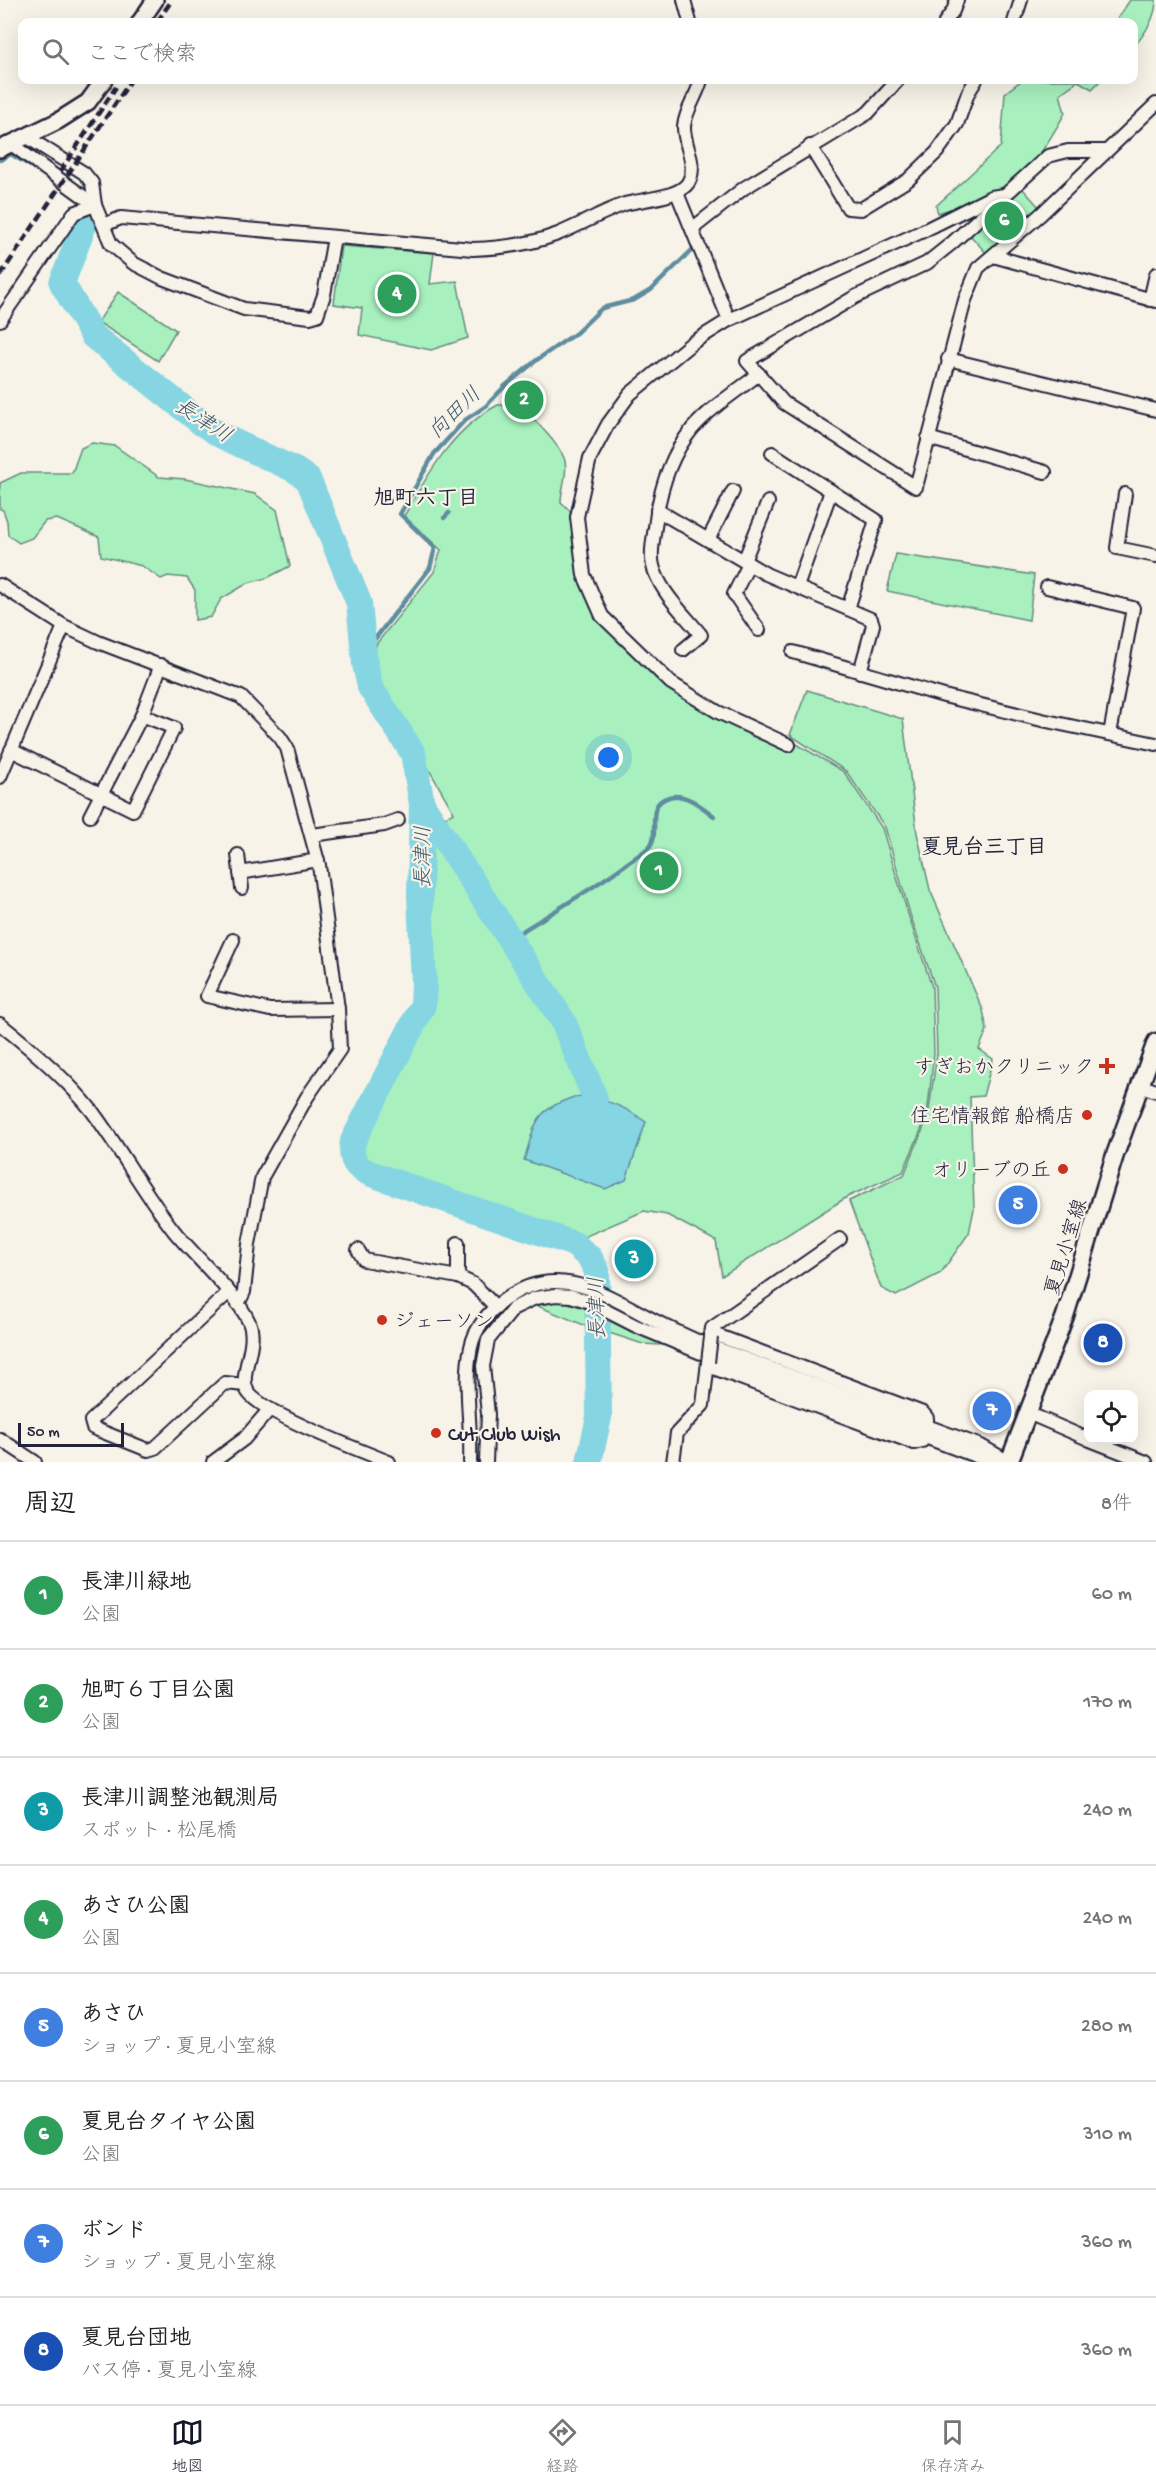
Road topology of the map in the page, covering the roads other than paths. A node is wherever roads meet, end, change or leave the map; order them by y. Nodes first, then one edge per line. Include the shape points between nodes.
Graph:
1 (155, 0) edge
2 (684, 0) edge
3 (957, 0) edge
4 (1021, 0) edge
5 (143, 18) edge
6 (689, 18) edge
7 (948, 18) edge
8 (1015, 18) edge
9 (101, 84) edge
10 (700, 84) edge
11 (894, 84) edge
12 (974, 84) edge
13 (1156, 104) edge
14 (27, 137) junction
15 (6, 146) edge
16 (810, 146) junction
17 (1107, 151) junction
18 (677, 194) junction
19 (1005, 195) junction
20 (95, 205) junction
21 (104, 225) junction
22 (692, 229) junction
23 (334, 237) junction
24 (993, 256) junction
25 (1156, 274) edge
26 (1153, 300) edge
27 (0, 320) edge
28 (729, 320) junction
29 (948, 359) junction
30 (759, 374) junction
31 (1156, 410) edge
32 (928, 438) junction
33 (772, 453) dead end
34 (1045, 472) dead end
35 (732, 491) dead end
36 (831, 491) junction
37 (1125, 494) dead end
38 (768, 502) dead end
39 (657, 510) junction
40 (708, 540) junction
41 (1156, 556) edge
42 (746, 562) junction
43 (0, 585) edge
44 (797, 587) junction
45 (1047, 587) dead end
46 (848, 609) junction
47 (64, 626) junction
48 (759, 630) dead end
49 (683, 650) dead end
50 (793, 652) dead end
51 (161, 665) junction
52 (860, 672) junction
53 (142, 715) junction
54 (1110, 734) junction
55 (1156, 744) edge
56 (789, 745) dead end
57 (11, 750) junction
58 (0, 777) edge
59 (102, 795) junction
60 (90, 816) dead end
61 (398, 820) dead end
62 (312, 835) junction
63 (238, 855) dead end
64 (318, 860) junction
65 (240, 873) junction
66 (242, 888) dead end
67 (233, 939) dead end
68 (338, 1009) junction
69 (0, 1024) edge
70 (1156, 1042) edge
71 (1139, 1085) junction
72 (1156, 1091) edge
73 (840, 1239) dead end
74 (458, 1243) dead end
75 (358, 1250) dead end
76 (458, 1278) junction
77 (228, 1293) junction
78 (238, 1304) junction
79 (496, 1307) junction
80 (711, 1335) junction
81 (708, 1364) junction
82 (245, 1385) junction
83 (270, 1410) junction
84 (1028, 1413) junction
85 (925, 1432) junction
86 (1084, 1437) edge
87 (0, 1439) edge
88 (1101, 1444) edge
89 (35, 1462) edge
90 (213, 1462) edge
91 (389, 1462) edge
92 (470, 1462) edge
93 (486, 1462) edge
94 (673, 1462) edge
95 (1010, 1462) edge
96 (1146, 1462) edge

1 - 5 street
2 - 6 street
3 - 7 street
4 - 8 street
9 - 14 street via 88,102
10 - 18 street via 684,128 692,169 689,181
11 - 16 street via 868,112
12 - 16 street via 957,124 937,152 908,180 861,209 848,208
13 - 17 street
14 - 15 street
14 - 20 street via 84,173 92,183
15 - 20 street
16 - 22 street via 744,188
17 - 19 street via 1068,151 1048,156
17 - 24 street
18 - 22 street
18 - 23 street via 632,202 556,235 501,248
19 - 28 street via 991,197
19 - 30 street via 927,263 855,297 747,361
20 - 21 street
20 - 27 street via 74,213
21 - 23 street via 122,218
21 - 23 street via 111,244 133,263 162,278 244,309 310,317 317,315 321,307
22 - 28 street
24 - 26 street
24 - 29 street via 978,268
25 - 26 street
28 - 56 street via 656,371 630,394 608,424 590,458 581,497 577,518 580,551 584,575 602,616 671,683 718,712
29 - 31 street
29 - 32 street
30 - 32 street via 784,403 916,487
30 - 39 street via 691,430 665,480
32 - 34 street
33 - 36 street
35 - 40 street
36 - 44 street
36 - 46 street via 876,520
37 - 41 street via 1117,548
38 - 42 street
39 - 40 street
39 - 49 street via 653,569 660,585 701,635
40 - 42 street
42 - 44 street
42 - 48 street via 734,594
43 - 47 street
44 - 46 street
45 - 54 street via 1133,608
46 - 52 street via 871,619 873,625
47 - 51 street
47 - 57 street
50 - 52 street
51 - 53 street
51 - 62 street via 241,697 280,737 287,748
52 - 54 street via 944,696
53 - 59 street
53 - 59 street via 174,728 133,810
54 - 55 street
57 - 58 street
57 - 59 street
59 - 60 street
61 - 62 street
62 - 64 street
63 - 65 street
64 - 65 street
64 - 68 street
65 - 66 street
67 - 68 street via 207,996 270,1010
68 - 78 street via 340,1049 307,1097 262,1177 244,1292
69 - 77 street via 44,1060 91,1110 168,1223
70 - 71 main road, 夏見小室線
71 - 72 street
71 - 84 main road, 夏見小室線 via 1065,1316
73 - 80 street via 712,1328
74 - 76 street
75 - 76 street via 364,1260
76 - 79 street via 473,1284
77 - 78 street
77 - 82 street via 91,1421 93,1428 148,1450 155,1448 225,1383
78 - 82 street via 252,1329
79 - 85 street via 532,1285 565,1282 587,1286 702,1343
79 - 92 street via 476,1331 471,1347
80 - 81 street, bridge
80 - 85 street via 923,1413 927,1418
81 - 85 street via 914,1443 922,1441
81 - 94 street via 703,1405 679,1428
82 - 83 street via 256,1401
83 - 90 street via 244,1439
83 - 91 street
84 - 86 street
84 - 95 main road, 夏見小室線
85 - 93 street via 701,1353 587,1301 564,1295 535,1298 514,1308 488,1340 483,1366 488,1414
85 - 95 street via 978,1457
87 - 89 street
88 - 96 street

